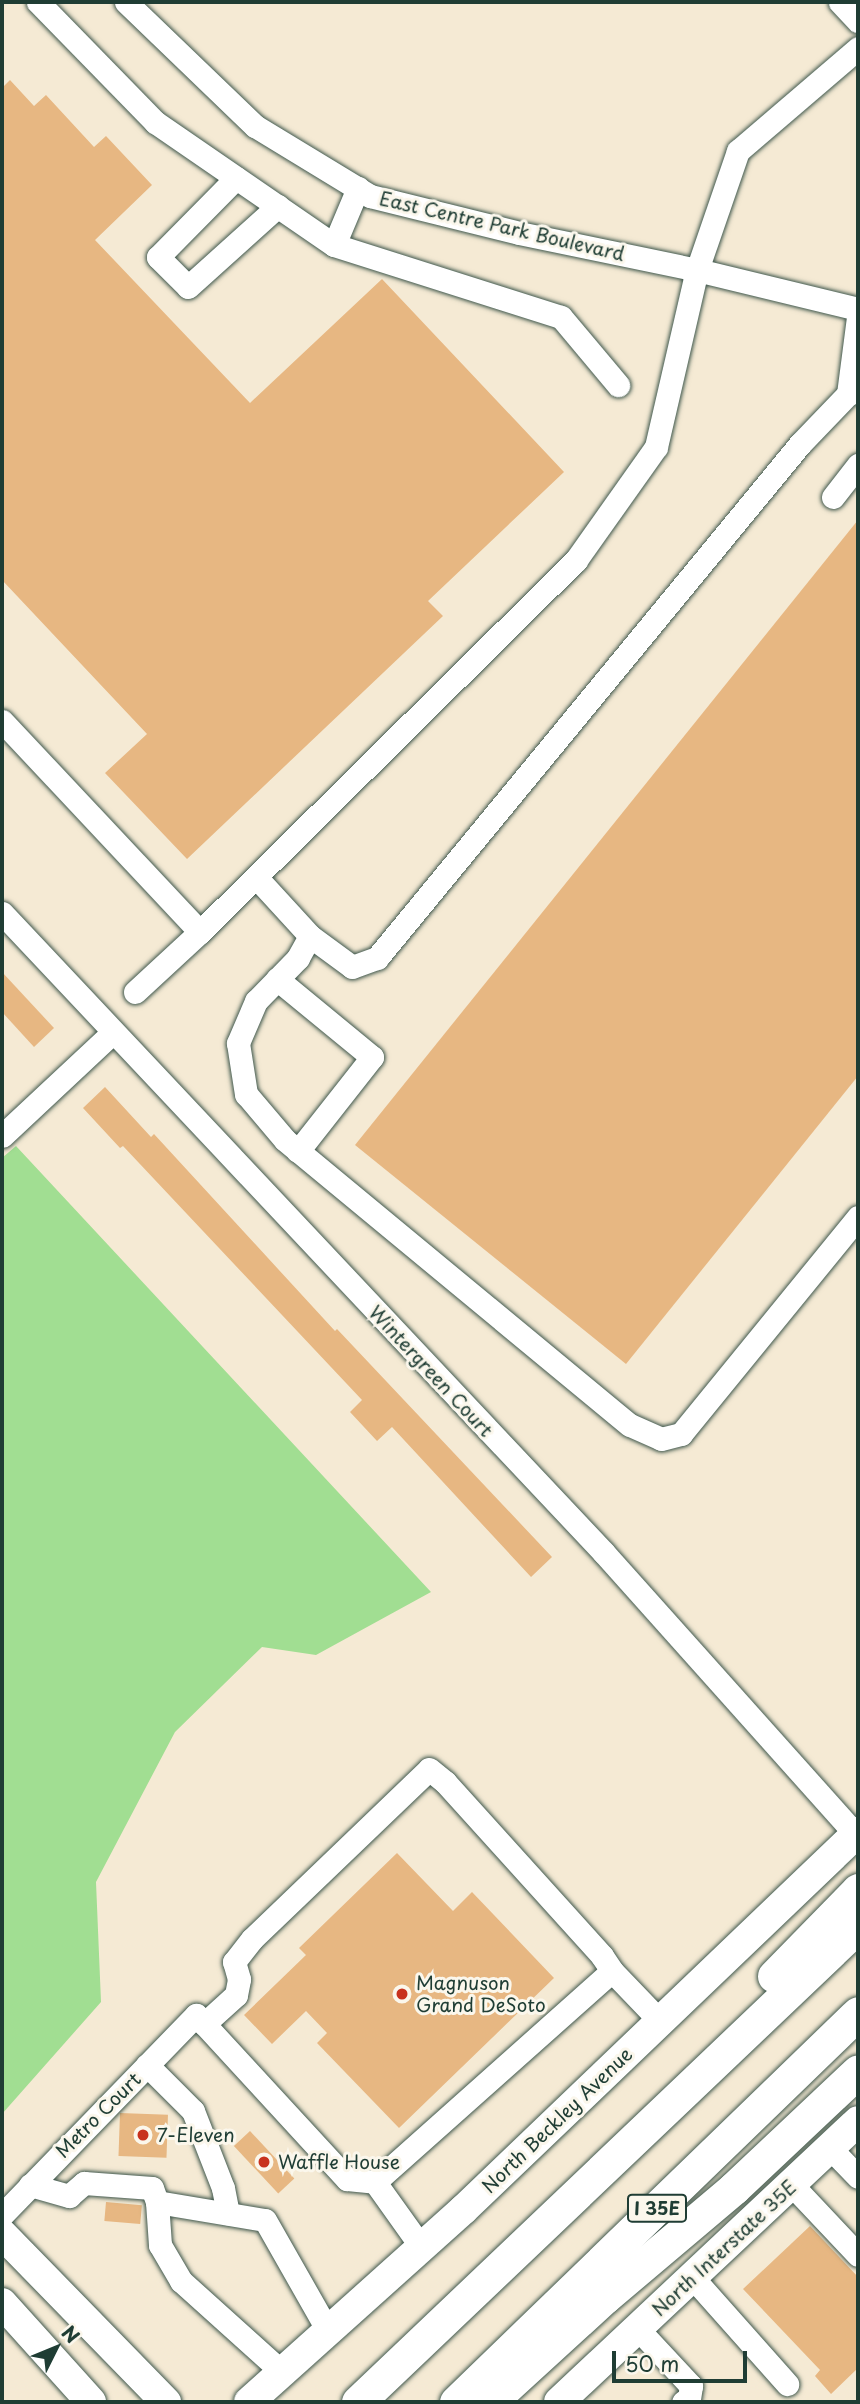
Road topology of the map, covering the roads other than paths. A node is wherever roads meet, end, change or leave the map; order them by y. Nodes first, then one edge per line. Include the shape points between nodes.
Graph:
1 (38, 2) edge
2 (126, 2) edge
3 (840, 2) edge
4 (858, 21) edge
5 (858, 48) edge
6 (236, 178) junction
7 (359, 188) junction
8 (278, 206) junction
9 (334, 244) junction
10 (697, 270) junction
11 (858, 309) edge
12 (858, 317) edge
13 (618, 385) dead end
14 (853, 393) edge
15 (858, 465) edge
16 (833, 497) dead end
17 (2, 721) edge
18 (256, 877) junction
19 (2, 913) edge
20 (200, 932) junction
21 (310, 936) junction
22 (278, 979) junction
23 (135, 992) dead end
24 (112, 1033) junction
25 (2, 1136) edge
26 (298, 1151) junction
27 (858, 1217) edge
28 (857, 1833) edge
29 (858, 1890) edge
30 (858, 1926) edge
31 (612, 1971) junction
32 (858, 2013) edge
33 (200, 2020) junction
34 (660, 2021) junction
35 (147, 2065) junction
36 (858, 2071) edge
37 (858, 2121) edge
38 (830, 2148) junction
39 (858, 2177) edge
40 (375, 2182) junction
41 (30, 2185) junction
42 (792, 2185) junction
43 (157, 2202) junction
44 (228, 2214) junction
45 (2, 2215) edge
46 (2, 2234) edge
47 (422, 2248) junction
48 (858, 2255) edge
49 (490, 2275) junction
50 (693, 2277) junction
51 (2, 2303) edge
52 (638, 2329) junction
53 (328, 2331) junction
54 (282, 2372) junction
55 (787, 2384) dead end
56 (92, 2402) edge
57 (166, 2402) edge
58 (249, 2402) edge
59 (266, 2402) edge
60 (358, 2402) edge
61 (456, 2402) edge
62 (490, 2402) edge
63 (559, 2402) edge
64 (684, 2402) edge

1 - 6 street via 155,122
2 - 7 street, East Centre Park Boulevard via 255,126
3 - 4 street
5 - 10 street via 738,151
6 - 8 street
6 - 8 street via 158,257 188,286
7 - 9 street
7 - 10 street, East Centre Park Boulevard via 370,196 519,233
8 - 9 street
9 - 13 street via 561,317
10 - 11 street, East Centre Park Boulevard
10 - 18 street via 656,447 576,560
12 - 14 street
14 - 21 street via 800,444 377,958 352,967
15 - 16 street
17 - 20 street
18 - 20 street
18 - 21 street
19 - 24 street, Wintergreen Court
20 - 23 street
21 - 22 street via 298,958
22 - 26 street via 256,1001 238,1043 246,1094
22 - 26 street via 372,1057
24 - 25 street
24 - 28 street, Wintergreen Court via 604,1553
26 - 27 street via 630,1425 661,1439 681,1434 709,1404
28 - 34 main road, North Beckley Avenue
29 - 49 highway via 651,2097
30 - 49 highway
31 - 33 street, Metro Court via 429,1769 252,1939 234,1962 239,1979 236,1994
31 - 34 street
31 - 40 street
32 - 61 highway, I 35E
33 - 35 street, Metro Court
33 - 40 street via 347,2179
34 - 47 main road, North Beckley Avenue
35 - 41 street, Metro Court
35 - 44 street via 192,2111 223,2188
36 - 62 highway via 734,2188
37 - 38 main road, North Interstate 35E
38 - 39 street
38 - 42 main road, North Interstate 35E
40 - 47 street
41 - 43 street via 69,2196 84,2183 152,2188
41 - 45 street, Metro Court
42 - 48 street
42 - 50 main road, North Interstate 35E
43 - 44 street
43 - 54 street via 160,2245 181,2281
44 - 53 street via 265,2220
46 - 57 main road
47 - 53 main road, North Beckley Avenue
49 - 60 highway
50 - 52 main road, North Interstate 35E
50 - 55 street
51 - 56 main road
52 - 63 main road, North Interstate 35E
52 - 64 street via 691,2386
53 - 54 main road, North Beckley Avenue
54 - 58 main road, North Beckley Avenue
54 - 59 main road

